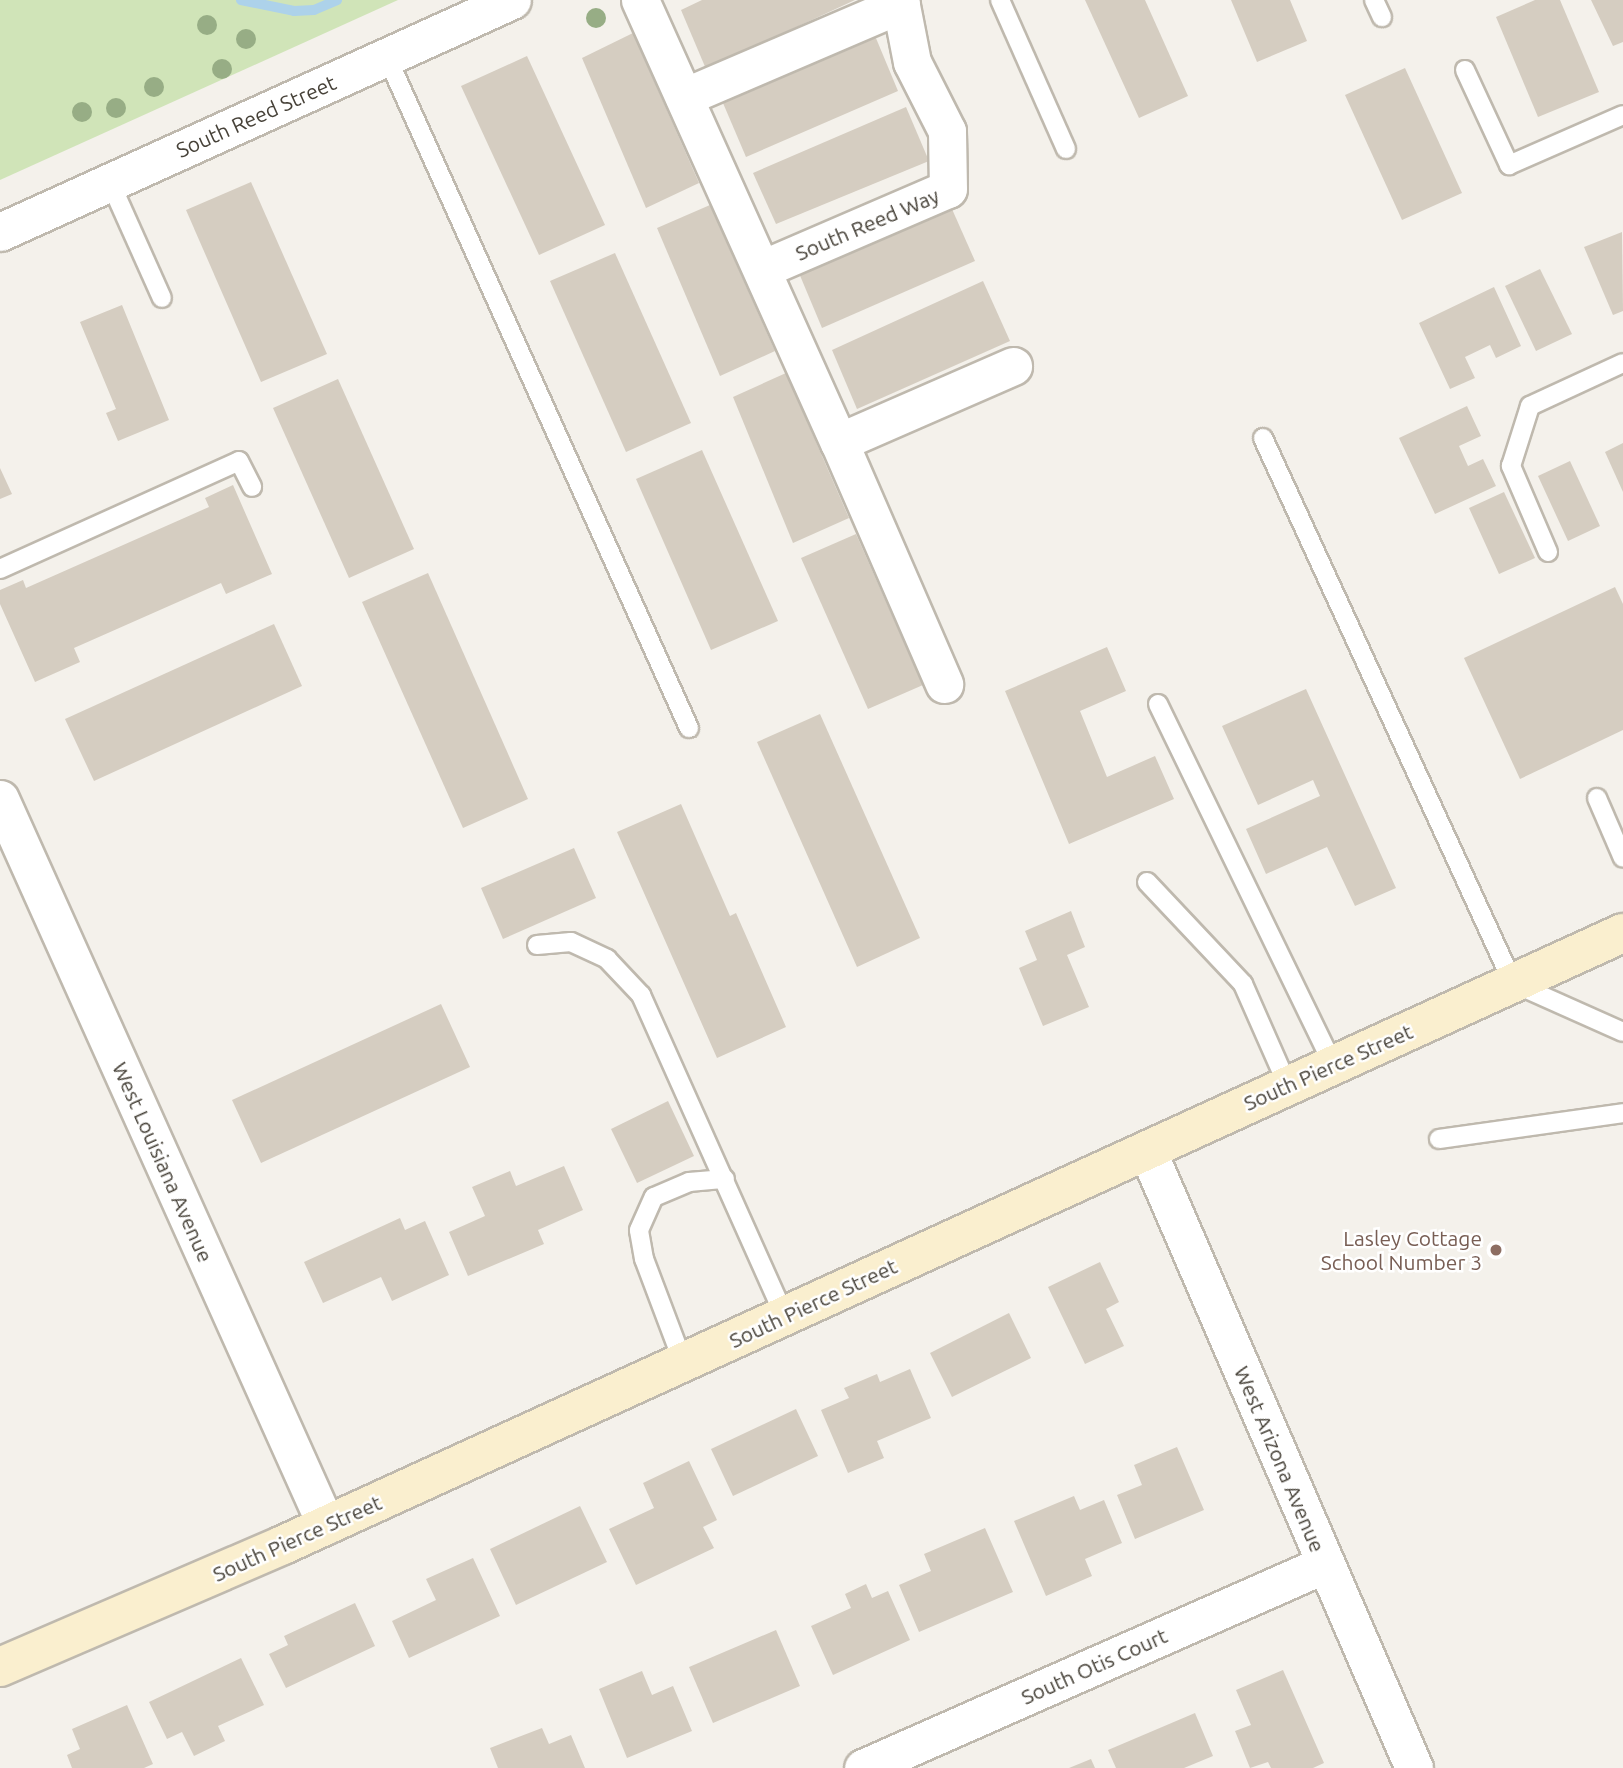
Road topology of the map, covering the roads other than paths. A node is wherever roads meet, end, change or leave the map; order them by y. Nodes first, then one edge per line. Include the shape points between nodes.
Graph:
1 (512, 0) edge
2 (640, 0) edge
3 (1000, 0) edge
4 (901, 2) edge
5 (387, 57) junction
6 (1465, 70) dead end
7 (684, 97) junction
8 (1623, 115) edge
9 (1066, 149) dead end
10 (110, 182) junction
11 (0, 232) edge
12 (762, 269) junction
13 (162, 298) dead end
14 (1623, 363) edge
15 (1013, 366) dead end
16 (1263, 438) dead end
17 (839, 442) junction
18 (252, 486) dead end
19 (1548, 552) dead end
20 (0, 569) edge
21 (944, 684) dead end
22 (1158, 704) dead end
23 (689, 728) dead end
24 (1597, 798) dead end
25 (0, 799) edge
26 (1623, 858) edge
27 (1147, 882) dead end
28 (1623, 933) edge
29 (537, 944) dead end
30 (1513, 983) junction
31 (1623, 1032) edge
32 (1333, 1065) junction
33 (1288, 1086) junction
34 (1623, 1113) edge
35 (1439, 1139) dead end
36 (1147, 1150) junction
37 (725, 1179) junction
38 (784, 1315) junction
39 (683, 1362) junction
40 (326, 1525) junction
41 (1325, 1564) junction
42 (0, 1667) edge
43 (863, 1768) edge
44 (1414, 1768) edge

1 - 5 street, South Reed Street
2 - 7 street
3 - 9 lane
4 - 7 street, South Reed Way
4 - 12 street, South Reed Way via 912,62 947,131 948,189
5 - 10 street, South Reed Street
5 - 23 lane
6 - 8 lane via 1509,165
7 - 12 street
10 - 11 street, South Reed Street
10 - 13 lane
12 - 17 street
14 - 19 lane via 1530,406 1511,466
15 - 17 street
16 - 30 lane
17 - 21 street
18 - 20 lane via 239,461
22 - 32 lane
24 - 26 lane
25 - 40 street, West Louisiana Avenue
27 - 33 lane via 1242,984
28 - 30 street, South Pierce Street
29 - 37 lane via 571,942 607,959 641,995
30 - 31 lane
30 - 32 street, South Pierce Street
32 - 33 street, South Pierce Street
33 - 36 street, South Pierce Street
34 - 35 lane
36 - 38 street, South Pierce Street
36 - 41 street, West Arizona Avenue
37 - 38 lane
37 - 39 lane via 689,1182 654,1197 639,1230 644,1259
38 - 39 street, South Pierce Street
39 - 40 street, South Pierce Street
40 - 42 street, South Pierce Street
41 - 43 street, South Otis Court
41 - 44 street, West Arizona Avenue

